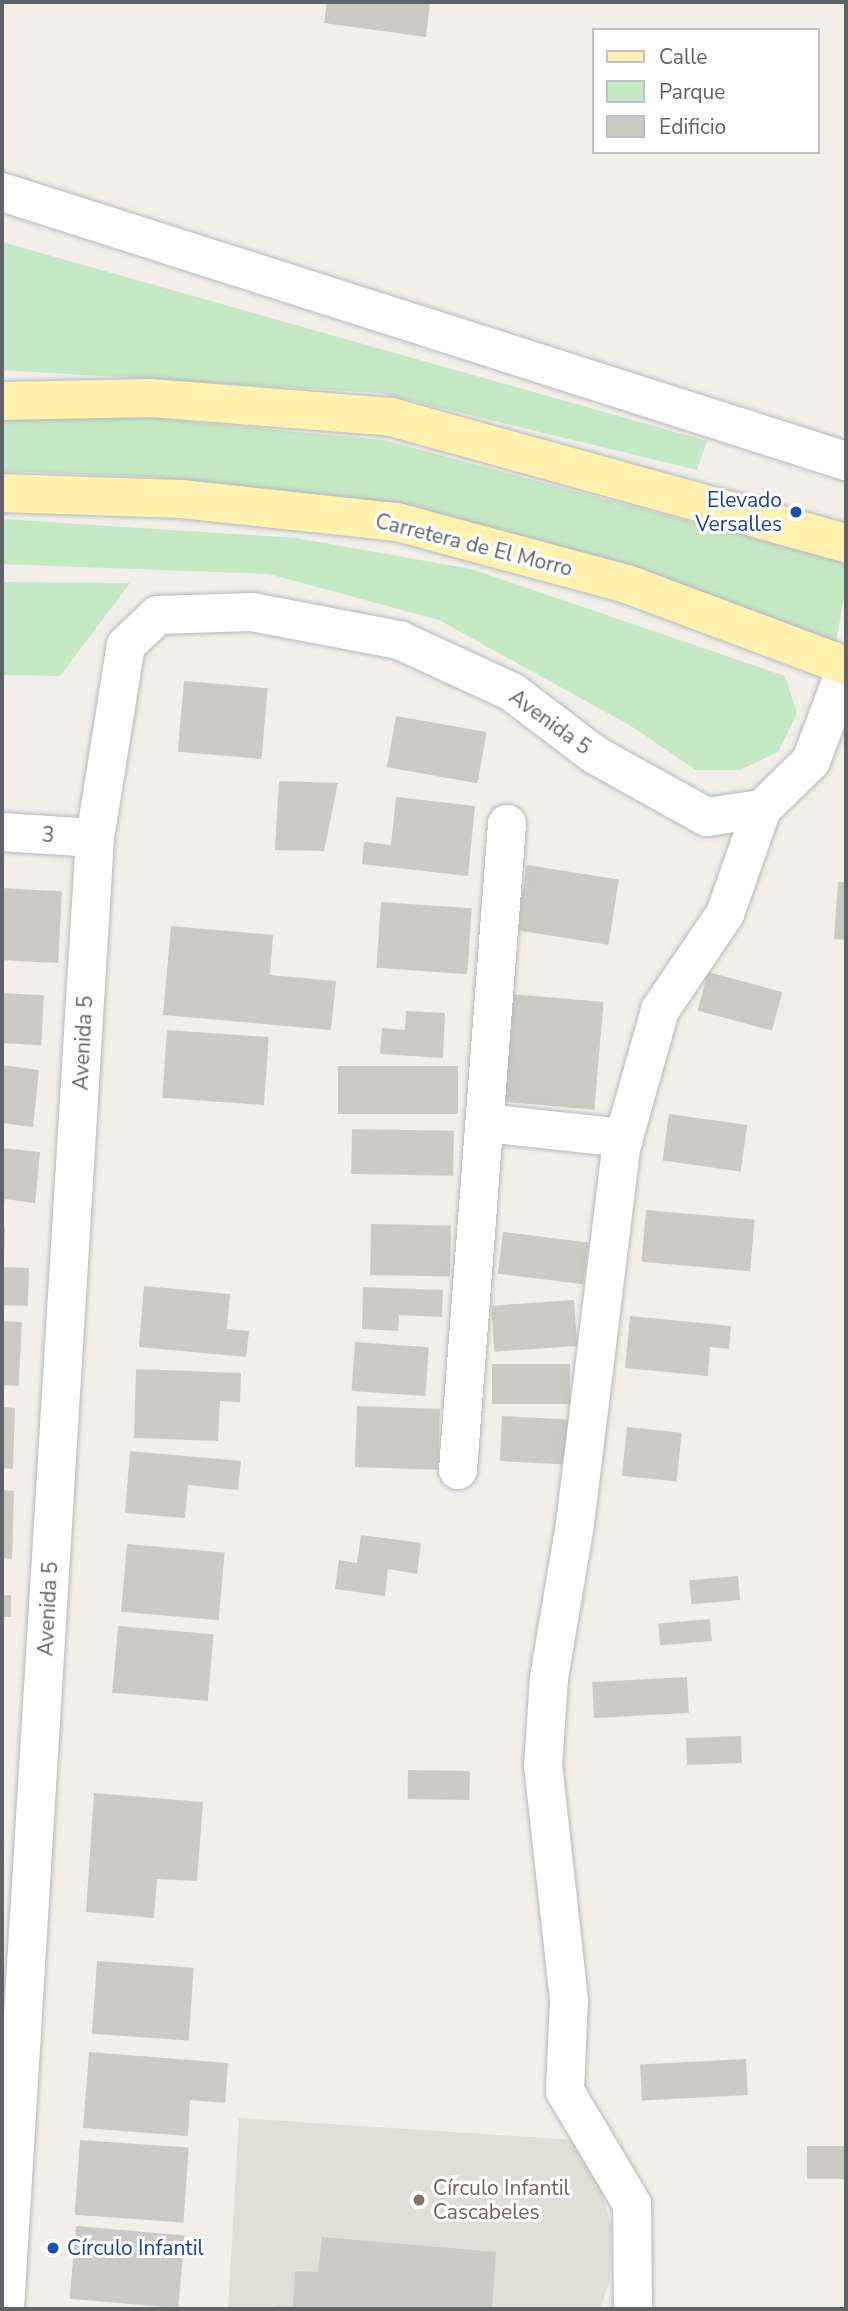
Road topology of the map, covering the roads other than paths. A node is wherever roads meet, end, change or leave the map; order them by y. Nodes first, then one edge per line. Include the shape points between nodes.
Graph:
1 (2, 192) edge
2 (2, 401) edge
3 (846, 461) edge
4 (2, 493) edge
5 (846, 543) edge
6 (846, 667) edge
7 (762, 809) junction
8 (507, 824) dead end
9 (2, 832) edge
10 (95, 838) junction
11 (485, 1123) junction
12 (624, 1138) junction
13 (458, 1470) dead end
14 (9, 2116) edge
15 (5, 2309) edge
16 (633, 2309) edge

1 - 3 street
2 - 5 main road via 151,398 391,417
4 - 6 main road, Carretera de El Morro via 181,499 397,522 627,584
6 - 7 street via 811,761
7 - 10 street, Avenida 5 via 707,817 595,755 512,692 399,640 252,612 158,615 126,645
7 - 12 street via 725,914 660,1010
8 - 11 street
9 - 10 street, 3
10 - 14 street, Avenida 5
11 - 12 street
11 - 13 street
12 - 16 street via 575,1524 550,1678 543,1766 569,2000 565,2091 632,2204
14 - 15 street, Avenida 5

